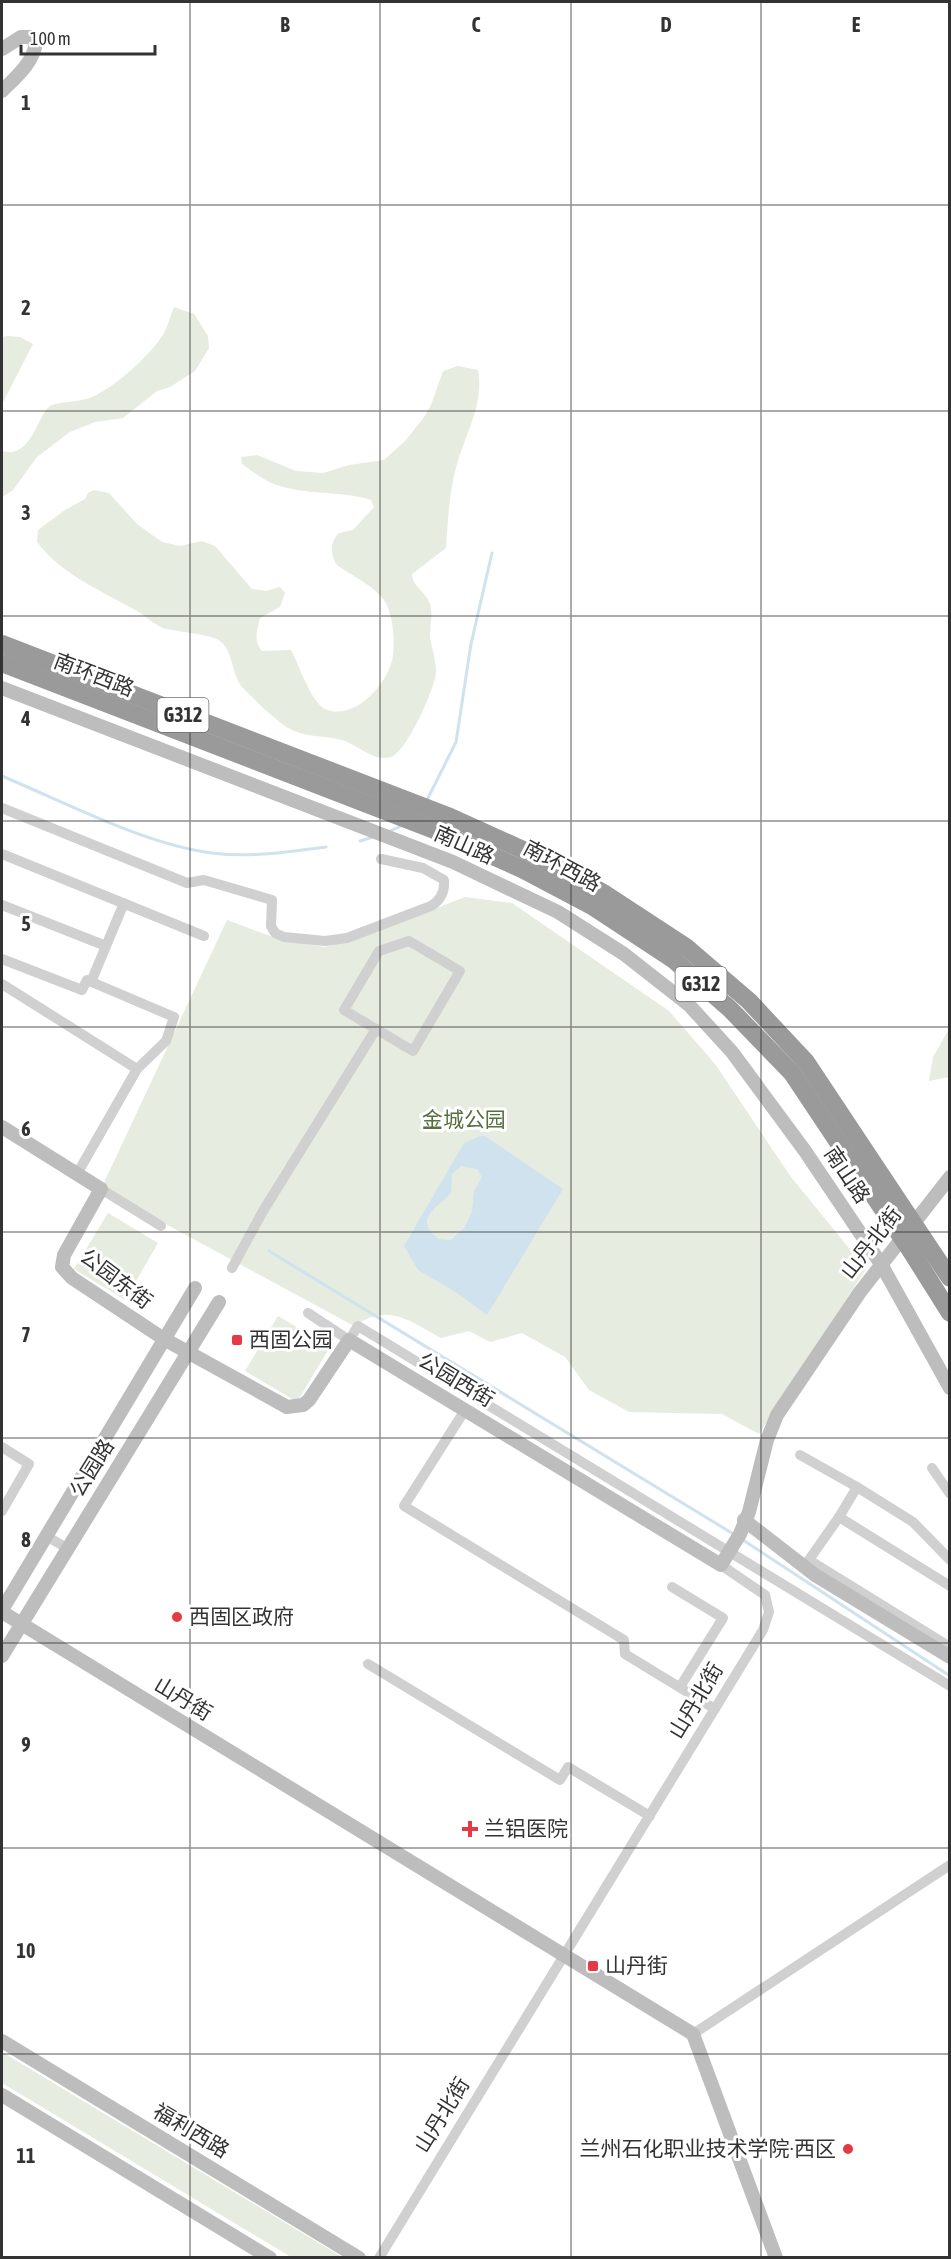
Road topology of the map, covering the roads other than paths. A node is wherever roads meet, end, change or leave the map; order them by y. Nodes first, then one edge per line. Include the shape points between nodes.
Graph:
1 (2, 49) edge
2 (2, 91) edge
3 (2, 644) edge
4 (2, 663) edge
5 (2, 688) edge
6 (360, 793) junction
7 (2, 808) edge
8 (430, 853) junction
9 (2, 854) edge
10 (381, 859) dead end
11 (423, 868) junction
12 (124, 903) junction
13 (2, 905) edge
14 (204, 936) dead end
15 (106, 946) junction
16 (2, 959) edge
17 (91, 982) junction
18 (2, 984) edge
19 (376, 1029) junction
20 (137, 1069) junction
21 (2, 1127) edge
22 (77, 1174) junction
23 (950, 1177) edge
24 (101, 1190) junction
25 (900, 1220) junction
26 (161, 1226) dead end
27 (917, 1245) junction
28 (881, 1264) junction
29 (232, 1268) dead end
30 (950, 1278) edge
31 (195, 1288) dead end
32 (219, 1302) dead end
33 (308, 1313) dead end
34 (950, 1313) edge
35 (164, 1339) junction
36 (349, 1340) junction
37 (187, 1353) junction
38 (950, 1388) edge
39 (465, 1410) junction
40 (2, 1447) edge
41 (800, 1455) dead end
42 (932, 1468) dead end
43 (856, 1487) junction
44 (950, 1494) edge
45 (2, 1511) edge
46 (839, 1517) junction
47 (744, 1520) junction
48 (46, 1536) junction
49 (67, 1548) junction
50 (729, 1550) junction
51 (950, 1560) edge
52 (807, 1564) junction
53 (721, 1565) junction
54 (950, 1586) edge
55 (672, 1587) dead end
56 (2, 1611) edge
57 (20, 1625) junction
58 (950, 1647) edge
59 (2, 1656) edge
60 (950, 1657) edge
61 (368, 1664) dead end
62 (950, 1686) edge
63 (680, 1688) junction
64 (716, 1709) junction
65 (650, 1816) junction
66 (950, 1865) edge
67 (565, 1957) junction
68 (693, 2034) junction
69 (2, 2041) edge
70 (2, 2095) edge
71 (270, 2258) edge
72 (359, 2258) edge
73 (379, 2258) edge
74 (776, 2258) edge

1 - 2 street via 21,37 30,37 36,43 34,54
3 - 6 highway, 南环西路 / G312
4 - 6 highway, 南环西路 / G312
5 - 8 street, 南山路
6 - 25 highway, 南环西路 / G312 via 592,906 674,960 730,1009 792,1073
6 - 25 highway, 南环西路 / G312 via 450,817 532,854 605,894 686,947 749,1001 806,1062
7 - 11 street via 187,883 204,879 272,900 271,926 284,937 325,941 347,938 432,906 442,896 444,880
8 - 11 street
8 - 28 street, 南山路 via 558,912 624,954 689,1005 732,1052
9 - 12 street
10 - 11 street
12 - 14 street
12 - 15 street
13 - 15 street
15 - 17 street
16 - 17 street via 82,990 87,980
17 - 20 street via 174,1017 166,1041
18 - 20 street
19 - 19 street via 413,1051 460,971 409,941 379,951 344,1010
19 - 29 street
20 - 22 street
21 - 22 street
22 - 24 street
23 - 28 street, 山丹北街
24 - 26 street
24 - 35 street, 公园东街 via 64,1255 62,1267 72,1278
25 - 27 highway, 南环西路 / G312, bridge
27 - 30 highway, 南环西路 / G312
27 - 34 highway, 南环西路 / G312
28 - 38 street, 南山路
28 - 47 street, 山丹北街 via 777,1415
31 - 35 street, 公园路
32 - 37 street, 公园路
33 - 36 street
35 - 37 street
35 - 48 street, 公园路
36 - 37 street via 316,1391 303,1405 295,1407 287,1407
36 - 39 street, 公园西街
36 - 50 street via 358,1326
37 - 49 street, 公园路
39 - 53 street, 公园西街
39 - 63 street via 404,1506 624,1640 625,1654
40 - 45 street via 29,1464
41 - 43 street
42 - 44 street
43 - 46 street
43 - 51 street via 914,1522
46 - 52 street
46 - 54 street
47 - 50 street, 山丹北街
47 - 52 street
48 - 49 street
48 - 56 street, 公园路
49 - 57 street, 公园路
50 - 53 street, 山丹北街
50 - 62 street
52 - 58 street
52 - 60 street
53 - 64 street, 山丹北街 via 765,1595 769,1612 763,1630
55 - 63 street via 723,1618
56 - 57 street, 山丹街
57 - 59 street, 公园路
57 - 67 street, 山丹街
61 - 65 street via 560,1780 568,1767
63 - 64 street
64 - 65 street, 山丹北街
65 - 67 street, 山丹北街
66 - 68 street
67 - 68 street, 山丹街
67 - 73 street, 山丹北街
68 - 74 street
69 - 72 street, 福利西路
70 - 71 street

